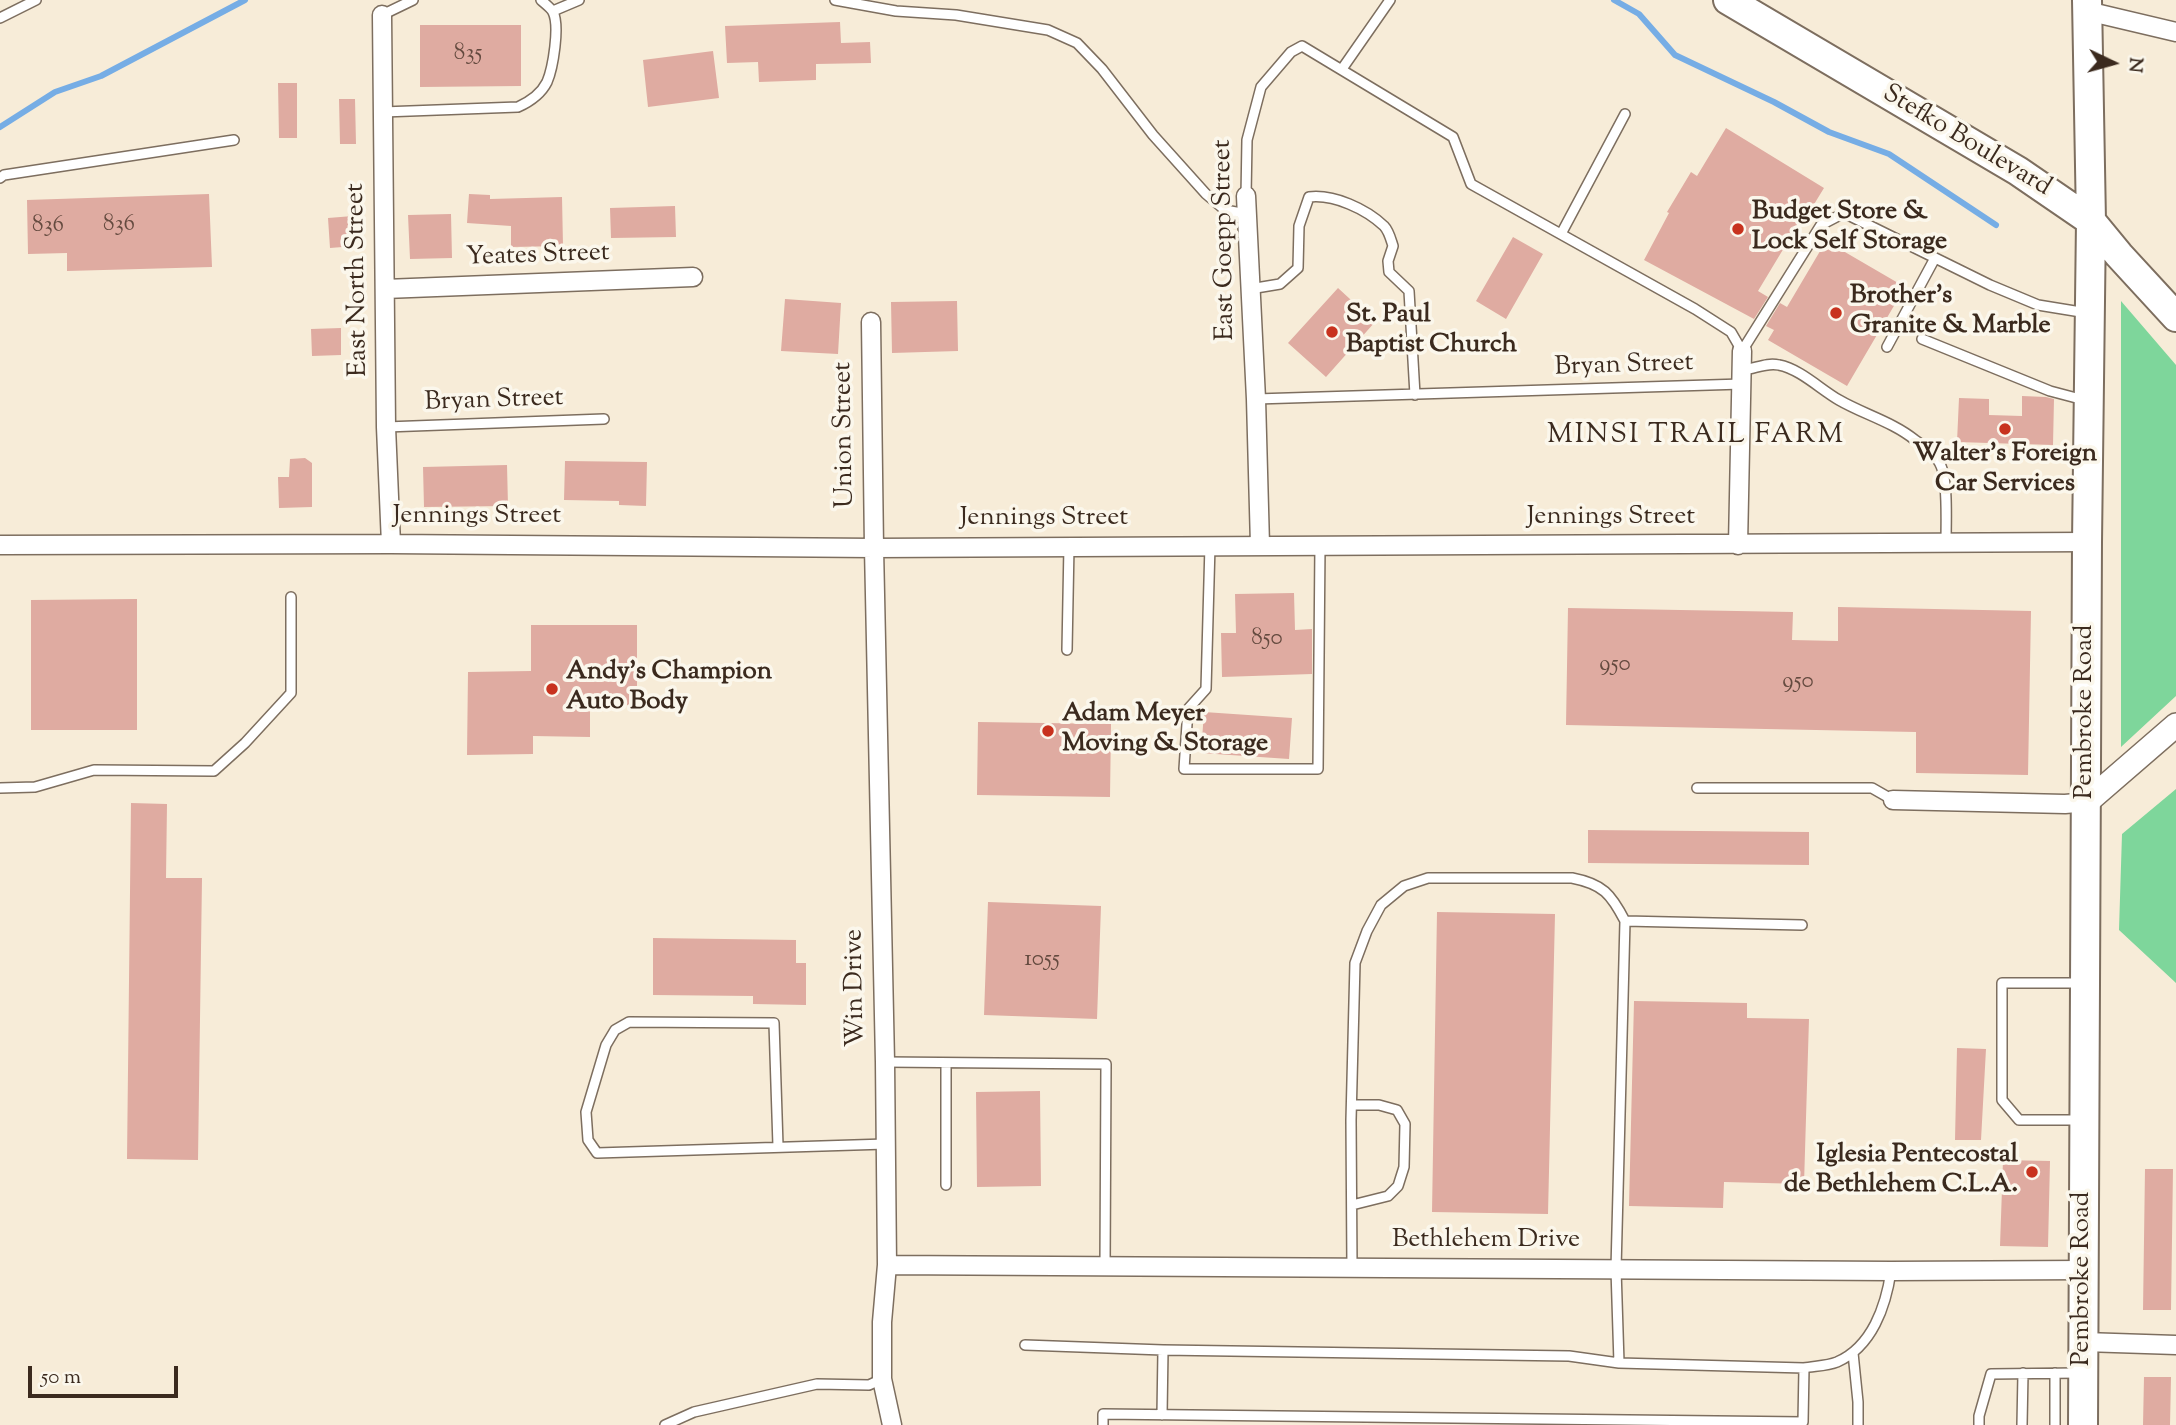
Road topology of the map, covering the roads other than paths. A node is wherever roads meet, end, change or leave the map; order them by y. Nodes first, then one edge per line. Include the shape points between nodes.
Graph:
1 (36, 0) edge
2 (413, 0) edge
3 (541, 0) edge
4 (579, 0) edge
5 (835, 0) edge
6 (1390, 0) edge
7 (1728, 0) edge
8 (2087, 5) edge
9 (553, 11) junction
10 (382, 15) joint
11 (0, 19) edge
12 (2176, 32) edge
13 (1342, 69) junction
14 (383, 112) junction
15 (1625, 114) dead end
16 (234, 140) dead end
17 (0, 178) edge
18 (1247, 205) junction
19 (2091, 221) junction
20 (1561, 234) junction
21 (1935, 258) junction
22 (693, 277) dead end
23 (385, 289) junction
24 (1250, 289) junction
25 (2090, 313) junction
26 (2176, 317) edge
27 (871, 321) dead end
28 (1922, 340) dead end
29 (1887, 346) dead end
30 (1742, 351) junction
31 (1742, 377) junction
32 (1415, 395) junction
33 (1256, 400) junction
34 (2089, 401) junction
35 (604, 419) dead end
36 (386, 427) junction
37 (1946, 541) junction
38 (2087, 542) junction
39 (391, 544) junction
40 (0, 545) edge
41 (1210, 545) junction
42 (1260, 545) junction
43 (1320, 545) junction
44 (1738, 545) junction
45 (1069, 546) junction
46 (874, 548) junction
47 (291, 597) dead end
48 (1067, 650) dead end
49 (2176, 725) edge
50 (0, 788) edge
51 (1698, 788) dead end
52 (1893, 800) joint
53 (2087, 802) junction
54 (1625, 920) junction
55 (1802, 925) dead end
56 (2086, 983) junction
57 (885, 1062) junction
58 (946, 1063) junction
59 (1352, 1105) junction
60 (2085, 1119) junction
61 (886, 1144) junction
62 (778, 1146) junction
63 (946, 1185) dead end
64 (1352, 1205) junction
65 (887, 1265) junction
66 (1105, 1267) junction
67 (1352, 1268) junction
68 (1616, 1269) junction
69 (2085, 1270) junction
70 (1891, 1271) junction
71 (2084, 1342) junction
72 (1024, 1345) dead end
73 (2176, 1345) edge
74 (1163, 1350) junction
75 (1853, 1353) junction
76 (1619, 1363) junction
77 (1804, 1368) junction
78 (2056, 1373) junction
79 (2084, 1373) junction
80 (2023, 1374) junction
81 (882, 1379) junction
82 (1162, 1415) junction
83 (665, 1425) edge
84 (892, 1425) edge
85 (1103, 1425) edge
86 (1858, 1425) edge
87 (1979, 1425) edge
88 (2022, 1425) edge
89 (2055, 1425) edge
90 (2083, 1425) edge

1 - 11 lane
2 - 10 lane
3 - 9 lane
4 - 9 lane
5 - 18 lane via 1048,30 1077,43 1206,194 1225,210
6 - 13 lane
7 - 19 main road, Stefko Boulevard via 2018,171
8 - 12 street
8 - 19 main road, Pembroke Road
9 - 14 lane via 555,50 547,83 531,101 518,107
10 - 14 street, East North Street
13 - 18 lane, East Goepp Street via 1302,46 1291,52 1261,87 1247,140
13 - 20 lane, East Goepp Street via 1453,137 1471,184
14 - 23 street, East North Street
15 - 20 lane
16 - 17 lane
18 - 24 street, East Goepp Street
19 - 25 main road, Pembroke Road
19 - 26 main road, Stefko Boulevard
20 - 30 lane via 1722,326
21 - 25 lane via 2038,305
21 - 29 lane
21 - 30 lane via 1843,213 1821,225
22 - 23 street, Yeates Street
23 - 36 street, East North Street
24 - 32 lane via 1280,284 1298,268 1299,226 1309,197 1322,196 1357,208 1386,228 1393,246 1389,272 1409,290
24 - 33 street, East Goepp Street
25 - 34 main road, Pembroke Road
27 - 46 street, Union Street
28 - 34 lane via 2050,391
30 - 31 street
31 - 32 lane, Bryan Street
31 - 37 lane, Bryan Street via 1769,364 1792,370 1914,439 1942,467
31 - 44 street
32 - 33 lane, Bryan Street
33 - 42 street, East Goepp Street
34 - 38 main road, Pembroke Road
35 - 36 lane, Bryan Street
36 - 39 street, East North Street
37 - 38 street, Jennings Street
37 - 44 street, Jennings Street
38 - 53 main road, Pembroke Road
39 - 40 street, Jennings Street
39 - 46 street, Jennings Street
41 - 42 street, Jennings Street
41 - 43 lane via 1206,689 1188,709 1184,769 1318,769
41 - 45 street, Jennings Street
42 - 43 street, Jennings Street
43 - 44 street, Jennings Street
45 - 46 street, Jennings Street
45 - 48 lane
46 - 57 street, Win Drive
47 - 50 lane via 291,693 214,771 94,770 35,787
49 - 53 street
51 - 52 lane via 1872,788
52 - 53 street
53 - 56 main road, Pembroke Road
54 - 55 lane
54 - 59 lane via 1613,899 1592,882 1572,878 1428,878 1404,886 1381,905 1355,963
54 - 68 lane
56 - 60 main road, Pembroke Road
56 - 60 lane via 2002,983 2002,1100 2019,1120
57 - 58 lane
57 - 61 street, Win Drive
58 - 63 lane
58 - 66 lane via 1106,1064
59 - 64 lane
59 - 64 lane via 1397,1110 1405,1124 1404,1167 1398,1186 1388,1196
60 - 69 main road, Pembroke Road
61 - 62 lane
61 - 65 street, Win Drive
62 - 62 lane via 597,1153 588,1140 586,1112 615,1030 629,1022 774,1023
64 - 67 lane
65 - 66 street, Bethlehem Drive
65 - 81 street, Win Drive
66 - 67 street, Bethlehem Drive
67 - 68 street, Bethlehem Drive
68 - 70 street, Bethlehem Drive
68 - 76 lane
69 - 70 street, Bethlehem Drive
69 - 71 main road, Pembroke Road
70 - 75 lane via 1877,1322
71 - 73 street
71 - 79 main road, Pembroke Road
72 - 74 lane
74 - 76 lane via 1569,1356
74 - 82 lane
75 - 77 lane via 1834,1363
75 - 86 lane
76 - 77 lane
77 - 82 lane via 1803,1422
78 - 79 lane
78 - 80 lane
78 - 89 lane
79 - 90 main road, Pembroke Road
80 - 87 lane via 1991,1374
80 - 88 lane
81 - 83 lane via 870,1385 817,1384 694,1412
81 - 84 street, Win Drive
82 - 85 lane via 1103,1414

